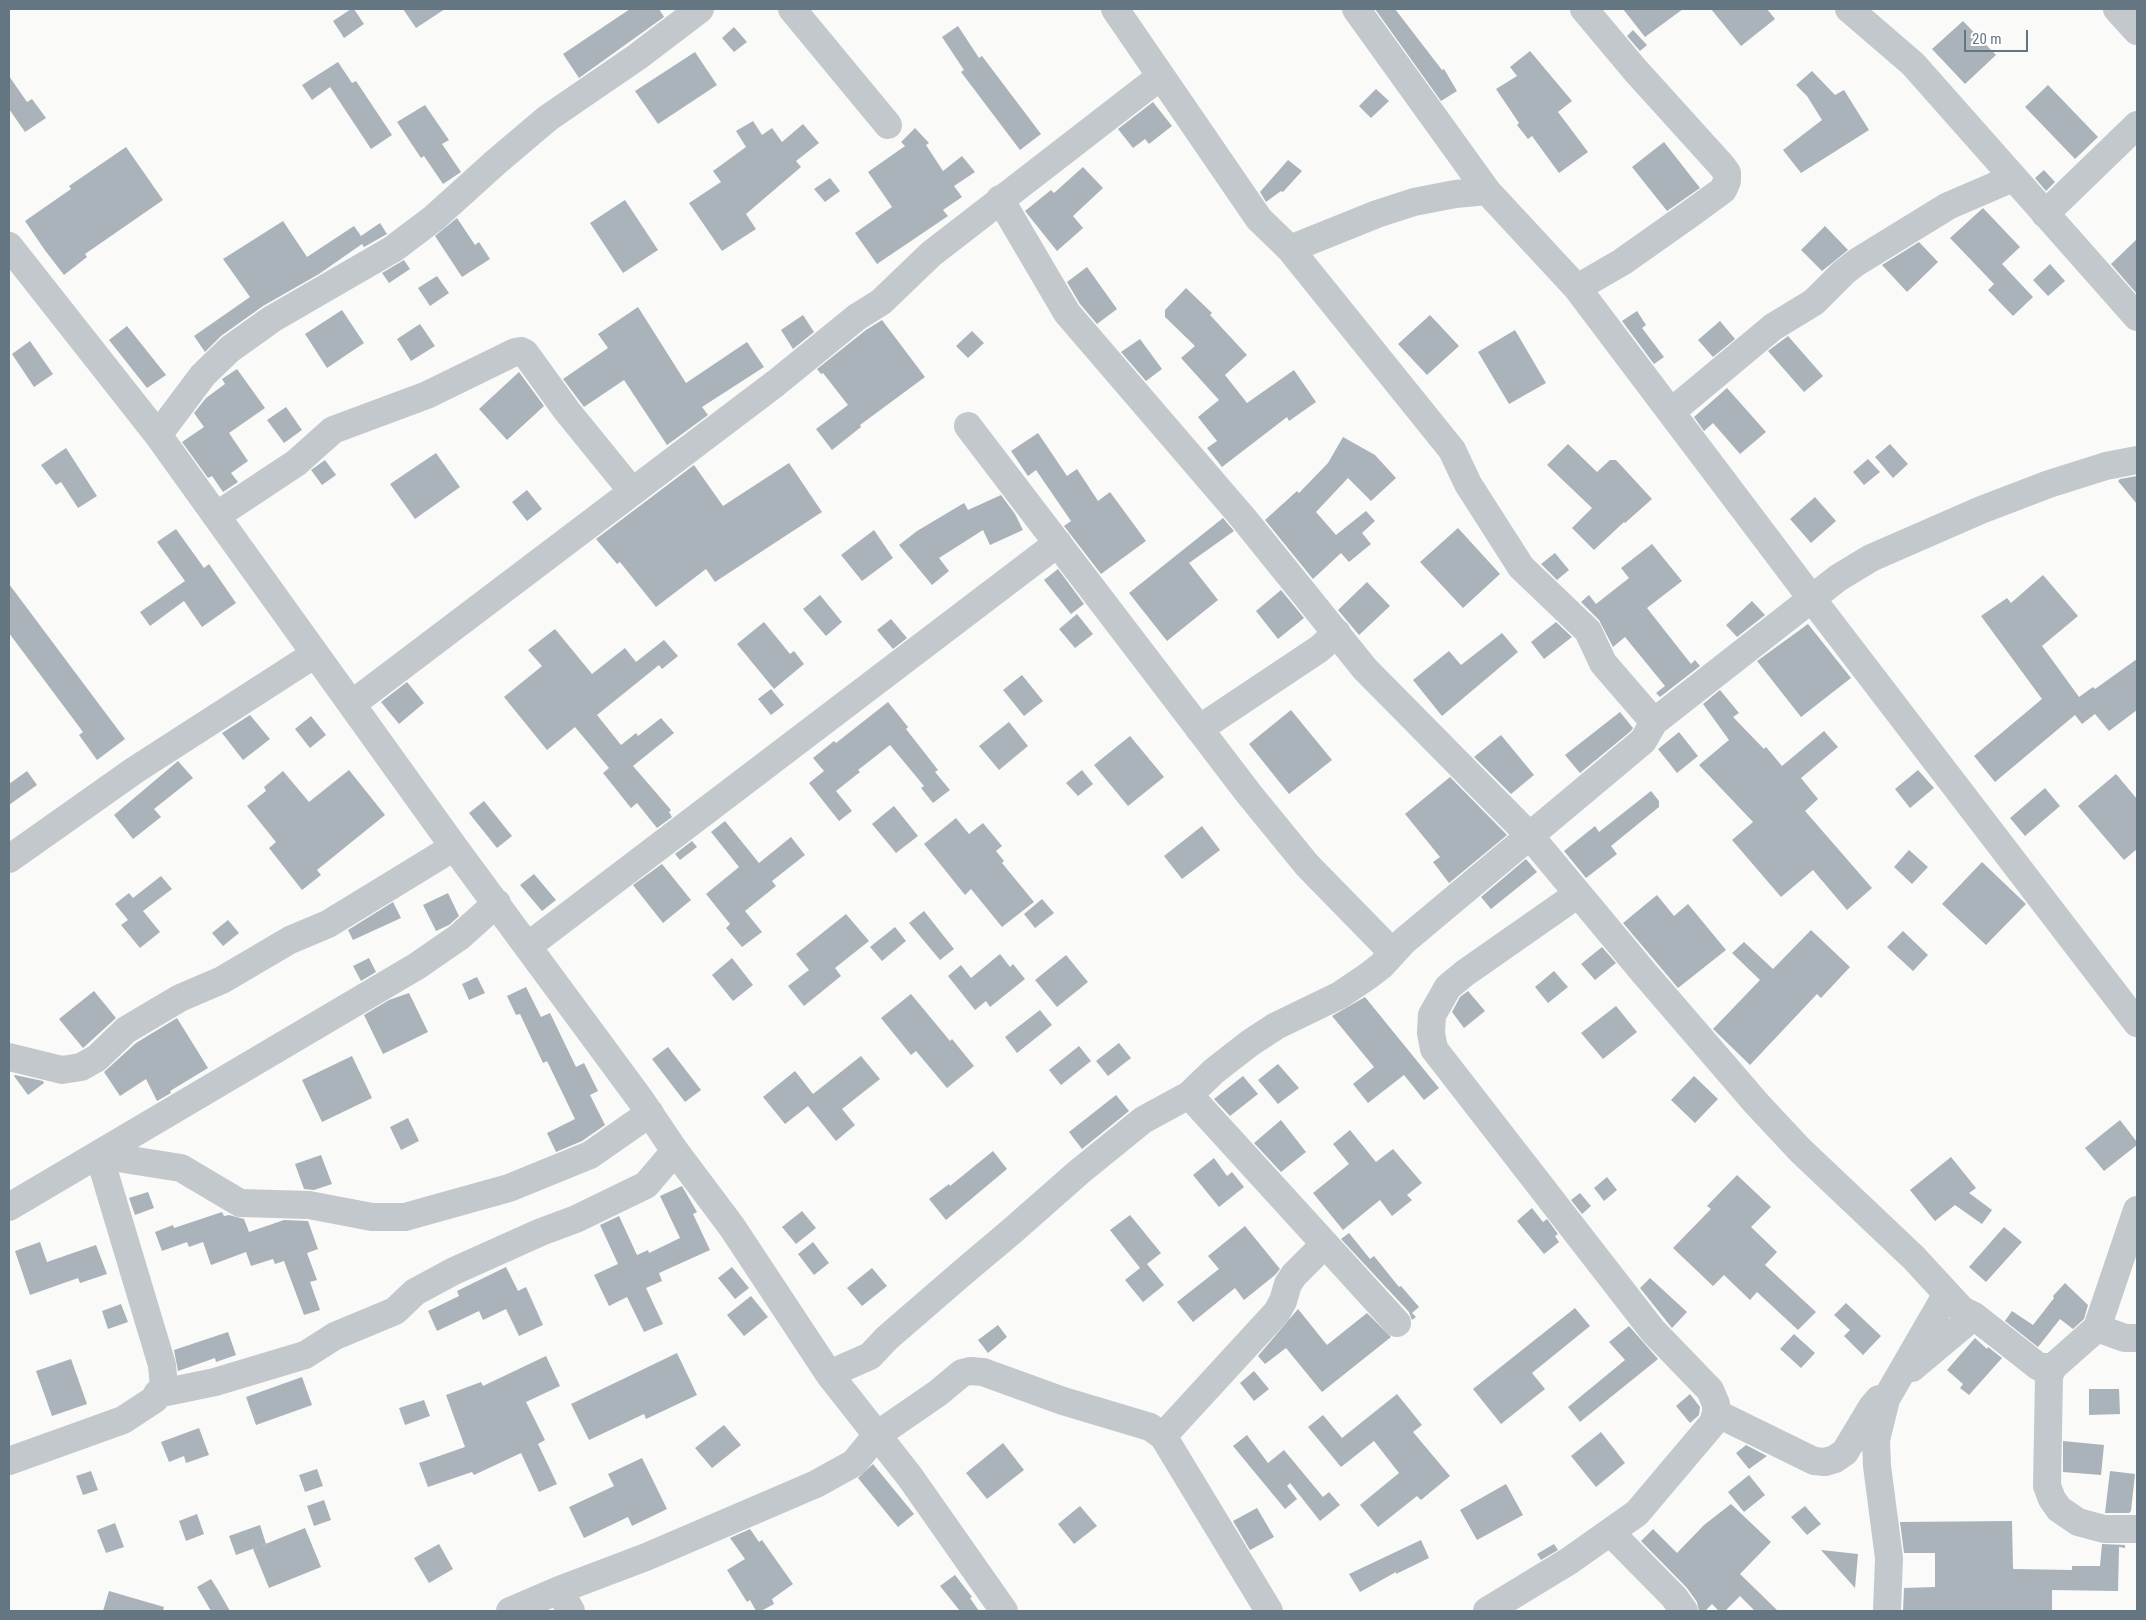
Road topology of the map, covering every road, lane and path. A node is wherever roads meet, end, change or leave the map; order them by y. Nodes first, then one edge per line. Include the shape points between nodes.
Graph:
1 (700, 9) edge
2 (792, 9) edge
3 (1115, 9) edge
4 (1356, 9) edge
5 (1584, 9) edge
6 (1849, 9) edge
7 (2117, 9) edge
8 (2137, 31) edge
9 (1161, 76) junction
10 (888, 125) dead end
11 (2137, 125) edge
12 (2013, 178) junction
13 (1488, 191) junction
14 (1000, 199) junction
15 (2046, 214) junction
16 (9, 246) edge
17 (1290, 249) junction
18 (1577, 288) junction
19 (2137, 317) edge
20 (1671, 412) junction
21 (968, 426) dead end
22 (158, 435) junction
23 (2137, 460) edge
24 (632, 491) junction
25 (216, 516) junction
26 (1058, 542) junction
27 (1812, 599) junction
28 (1337, 632) junction
29 (314, 654) junction
30 (352, 704) junction
31 (1654, 722) junction
32 (1199, 729) junction
33 (1530, 836) junction
34 (454, 847) junction
35 (9, 859) edge
36 (1578, 894) junction
37 (497, 903) junction
38 (528, 946) junction
39 (1392, 953) junction
40 (2137, 1023) edge
41 (9, 1057) edge
42 (1189, 1095) junction
43 (650, 1113) junction
44 (105, 1151) junction
45 (675, 1151) junction
46 (9, 1207) edge
47 (2137, 1210) edge
48 (1324, 1244) junction
49 (1943, 1291) junction
50 (1974, 1316) junction
51 (1397, 1323) dead end
52 (2097, 1328) junction
53 (2137, 1338) edge
54 (2053, 1367) junction
55 (829, 1374) junction
56 (1897, 1381) junction
57 (156, 1394) junction
58 (1716, 1413) junction
59 (877, 1434) junction
60 (1163, 1436) junction
61 (9, 1462) edge
62 (2137, 1529) edge
63 (1610, 1532) junction
64 (565, 1600) edge
65 (517, 1610) edge
66 (1004, 1611) edge
67 (1269, 1611) edge
68 (1488, 1611) edge
69 (1684, 1611) edge
70 (1887, 1611) edge

1 - 22 street via 548,118 434,218 393,248 272,319 230,349 203,374
2 - 10 street
3 - 9 street
4 - 13 street
5 - 18 street via 1722,166 1727,173 1727,181 1723,190 1690,214 1622,262
6 - 12 street via 1913,64
7 - 8 street
9 - 14 street
9 - 17 street via 1259,219
11 - 15 street
12 - 15 street
12 - 20 street via 1948,206 1857,262 1814,302 1773,326
13 - 17 street via 1414,202
13 - 18 street
14 - 24 street via 926,258 881,302 856,317 776,383
14 - 28 street via 1067,313
15 - 19 street
16 - 22 street
17 - 31 street via 1452,450 1468,484 1521,567 1588,631 1603,662
18 - 20 street
20 - 27 street
21 - 26 street
22 - 25 street
23 - 27 street via 2049,484 1902,543 1838,578
24 - 25 street via 521,351 427,395 333,430 296,464
24 - 30 street
25 - 29 street
26 - 32 street
26 - 38 street
27 - 31 street
27 - 40 street
28 - 32 street via 1305,658
28 - 33 street via 1365,669
29 - 30 street
29 - 35 street via 135,770
30 - 34 street
31 - 33 street via 1643,741
32 - 39 street via 1307,865
33 - 36 street
33 - 39 street
34 - 37 street
34 - 41 street via 328,924 290,940 222,980 180,998 126,1030 97,1058 81,1067 62,1070
36 - 49 street via 1757,1104
36 - 58 street via 1448,987 1432,1015 1434,1049 1653,1331 1710,1390
37 - 38 street
37 - 44 street via 459,937 417,966
38 - 43 street
39 - 42 street via 1368,976 1340,995 1276,1026 1250,1043
42 - 48 street
42 - 55 street via 1125,1133 870,1356
43 - 44 street via 590,1155 509,1188 404,1217 372,1217 308,1205 240,1203 181,1168 124,1159
43 - 45 street
44 - 46 street
44 - 57 street via 162,1365 164,1387
45 - 55 street via 732,1227
45 - 57 street via 646,1185 454,1271 415,1292 395,1311 335,1336 305,1355 215,1382
47 - 52 street
48 - 51 street
48 - 60 street via 1294,1275 1277,1312
49 - 50 street via 1962,1310
49 - 56 street via 1941,1304
50 - 54 street via 2039,1367
50 - 56 street
52 - 53 street via 2125,1338
52 - 54 street
54 - 62 street via 2049,1383 2047,1486 2052,1500 2078,1522 2104,1530
55 - 59 street
56 - 58 street via 1872,1407 1845,1452 1826,1462 1814,1461
56 - 70 street via 1886,1399 1876,1440 1889,1558
57 - 61 street via 156,1399 122,1420
58 - 63 street via 1713,1423 1637,1512
59 - 60 street via 970,1371 983,1372 1140,1424
59 - 64 street via 854,1463 816,1484 646,1557
59 - 66 street
60 - 67 street
63 - 68 street
63 - 69 street
64 - 65 street

